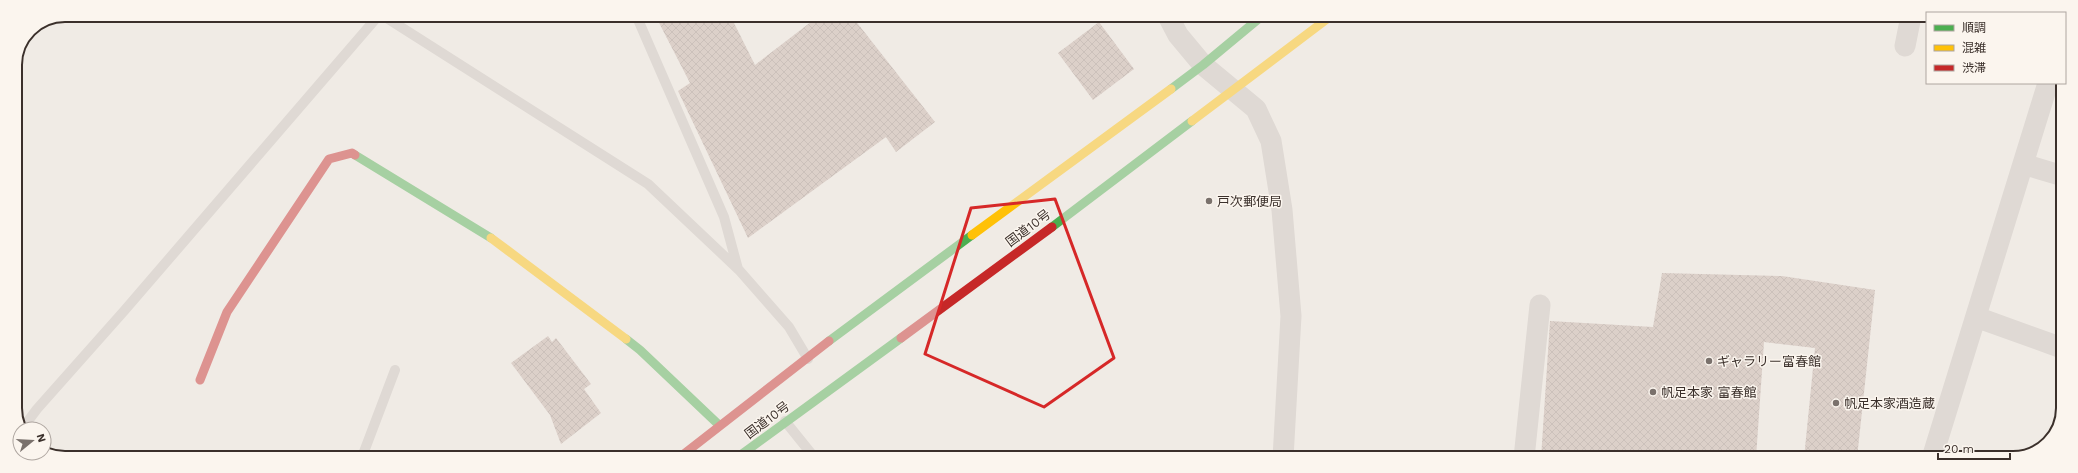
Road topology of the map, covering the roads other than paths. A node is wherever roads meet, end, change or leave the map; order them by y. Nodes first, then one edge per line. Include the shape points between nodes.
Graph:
1 (374, 22) edge
2 (391, 22) edge
3 (639, 22) edge
4 (1171, 22) edge
5 (1255, 22) edge
6 (1323, 22) edge
7 (1910, 22) edge
8 (1905, 46) dead end
9 (1203, 65) junction
10 (2048, 84) edge
11 (1235, 89) junction
12 (2023, 164) junction
13 (2056, 174) edge
14 (739, 270) junction
15 (1540, 305) dead end
16 (1976, 317) junction
17 (2056, 346) edge
18 (808, 359) junction
19 (396, 370) dead end
20 (200, 380) dead end
21 (28, 421) edge
22 (786, 421) junction
23 (719, 425) junction
24 (364, 451) edge
25 (687, 451) edge
26 (746, 451) edge
27 (809, 451) edge
28 (1283, 451) edge
29 (1525, 451) edge
30 (1934, 451) edge

1 - 21 lane
2 - 14 lane via 648,184
3 - 14 lane via 724,217
4 - 9 street via 1178,35
5 - 9 main road, 国道10号
6 - 11 main road, 国道10号
7 - 8 street
9 - 11 street
9 - 18 main road, 国道10号
10 - 12 street
11 - 22 main road, 国道10号 via 990,274
11 - 28 street via 1256,108 1271,141 1282,210 1291,316
12 - 13 street
12 - 16 street
14 - 18 lane via 790,327
15 - 29 street
16 - 17 street
16 - 30 street
18 - 23 main road, 国道10号
19 - 24 lane
20 - 23 main road via 227,312 324,166 329,160 352,153 479,229 640,350
22 - 26 main road, 国道10号
22 - 27 lane
23 - 25 main road, 国道10号

